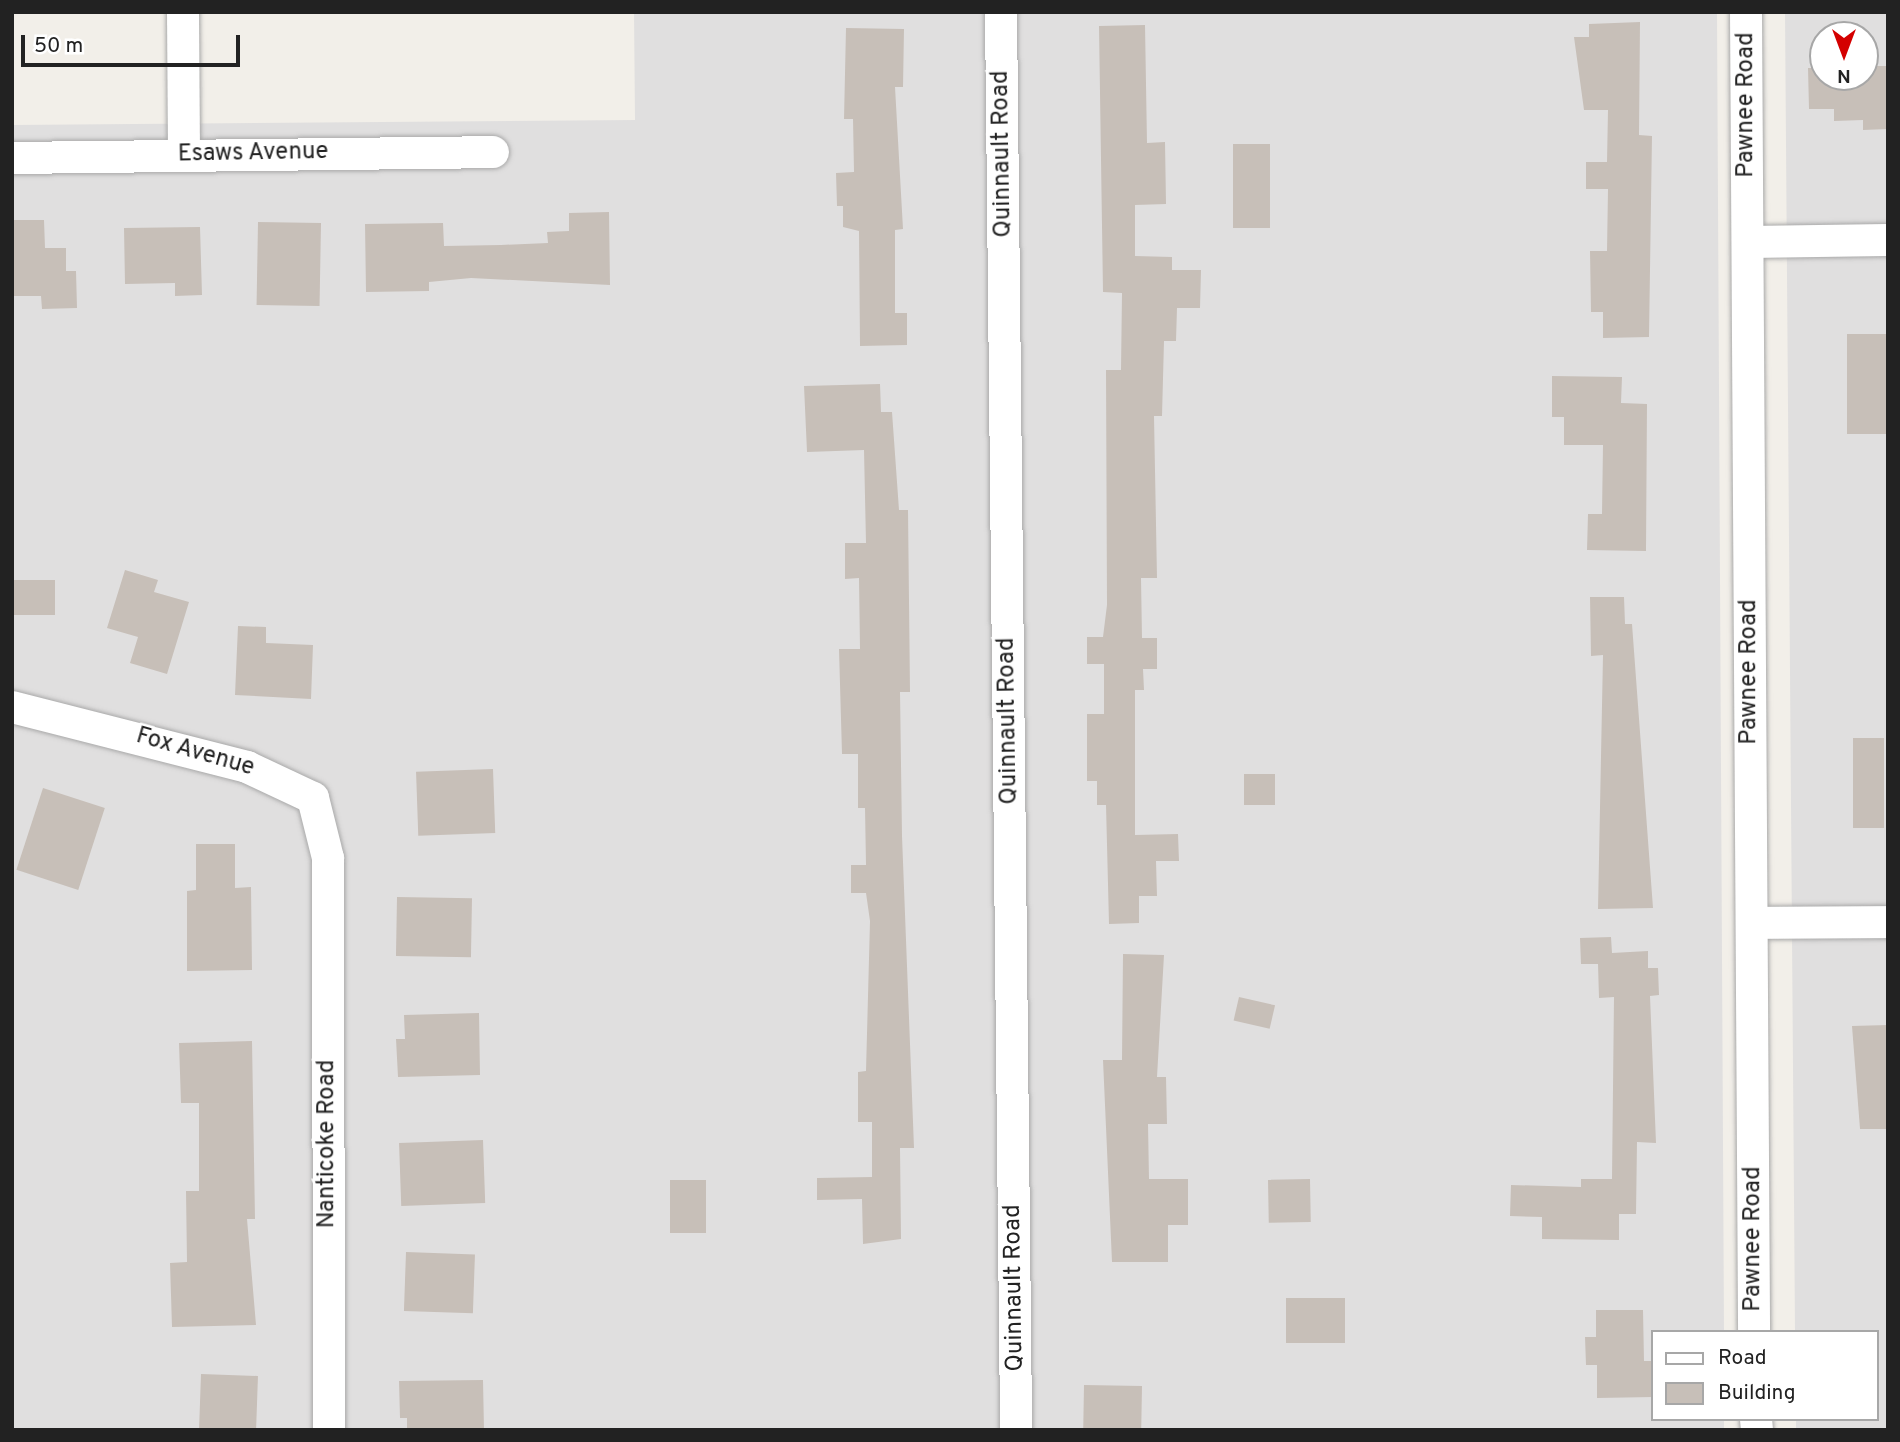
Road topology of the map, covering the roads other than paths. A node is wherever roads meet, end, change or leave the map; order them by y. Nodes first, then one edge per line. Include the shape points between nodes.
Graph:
1 (183, 12) edge
2 (1001, 12) edge
3 (1746, 12) edge
4 (493, 152) dead end
5 (184, 155) junction
6 (12, 158) edge
7 (1888, 240) edge
8 (1748, 242) junction
9 (12, 707) edge
10 (328, 858) joint
11 (1888, 922) edge
12 (1752, 923) junction
13 (1754, 1330) edge
14 (329, 1430) edge
15 (1016, 1430) edge

1 - 5 street
2 - 15 street, Quinnault Road
3 - 8 street, Pawnee Road
4 - 5 street, Esaws Avenue
5 - 6 street, Esaws Avenue
7 - 8 street
8 - 12 street, Pawnee Road
9 - 10 street, Fox Avenue via 283,780 313,798
10 - 14 street, Nanticoke Road
11 - 12 street
12 - 13 street, Pawnee Road

